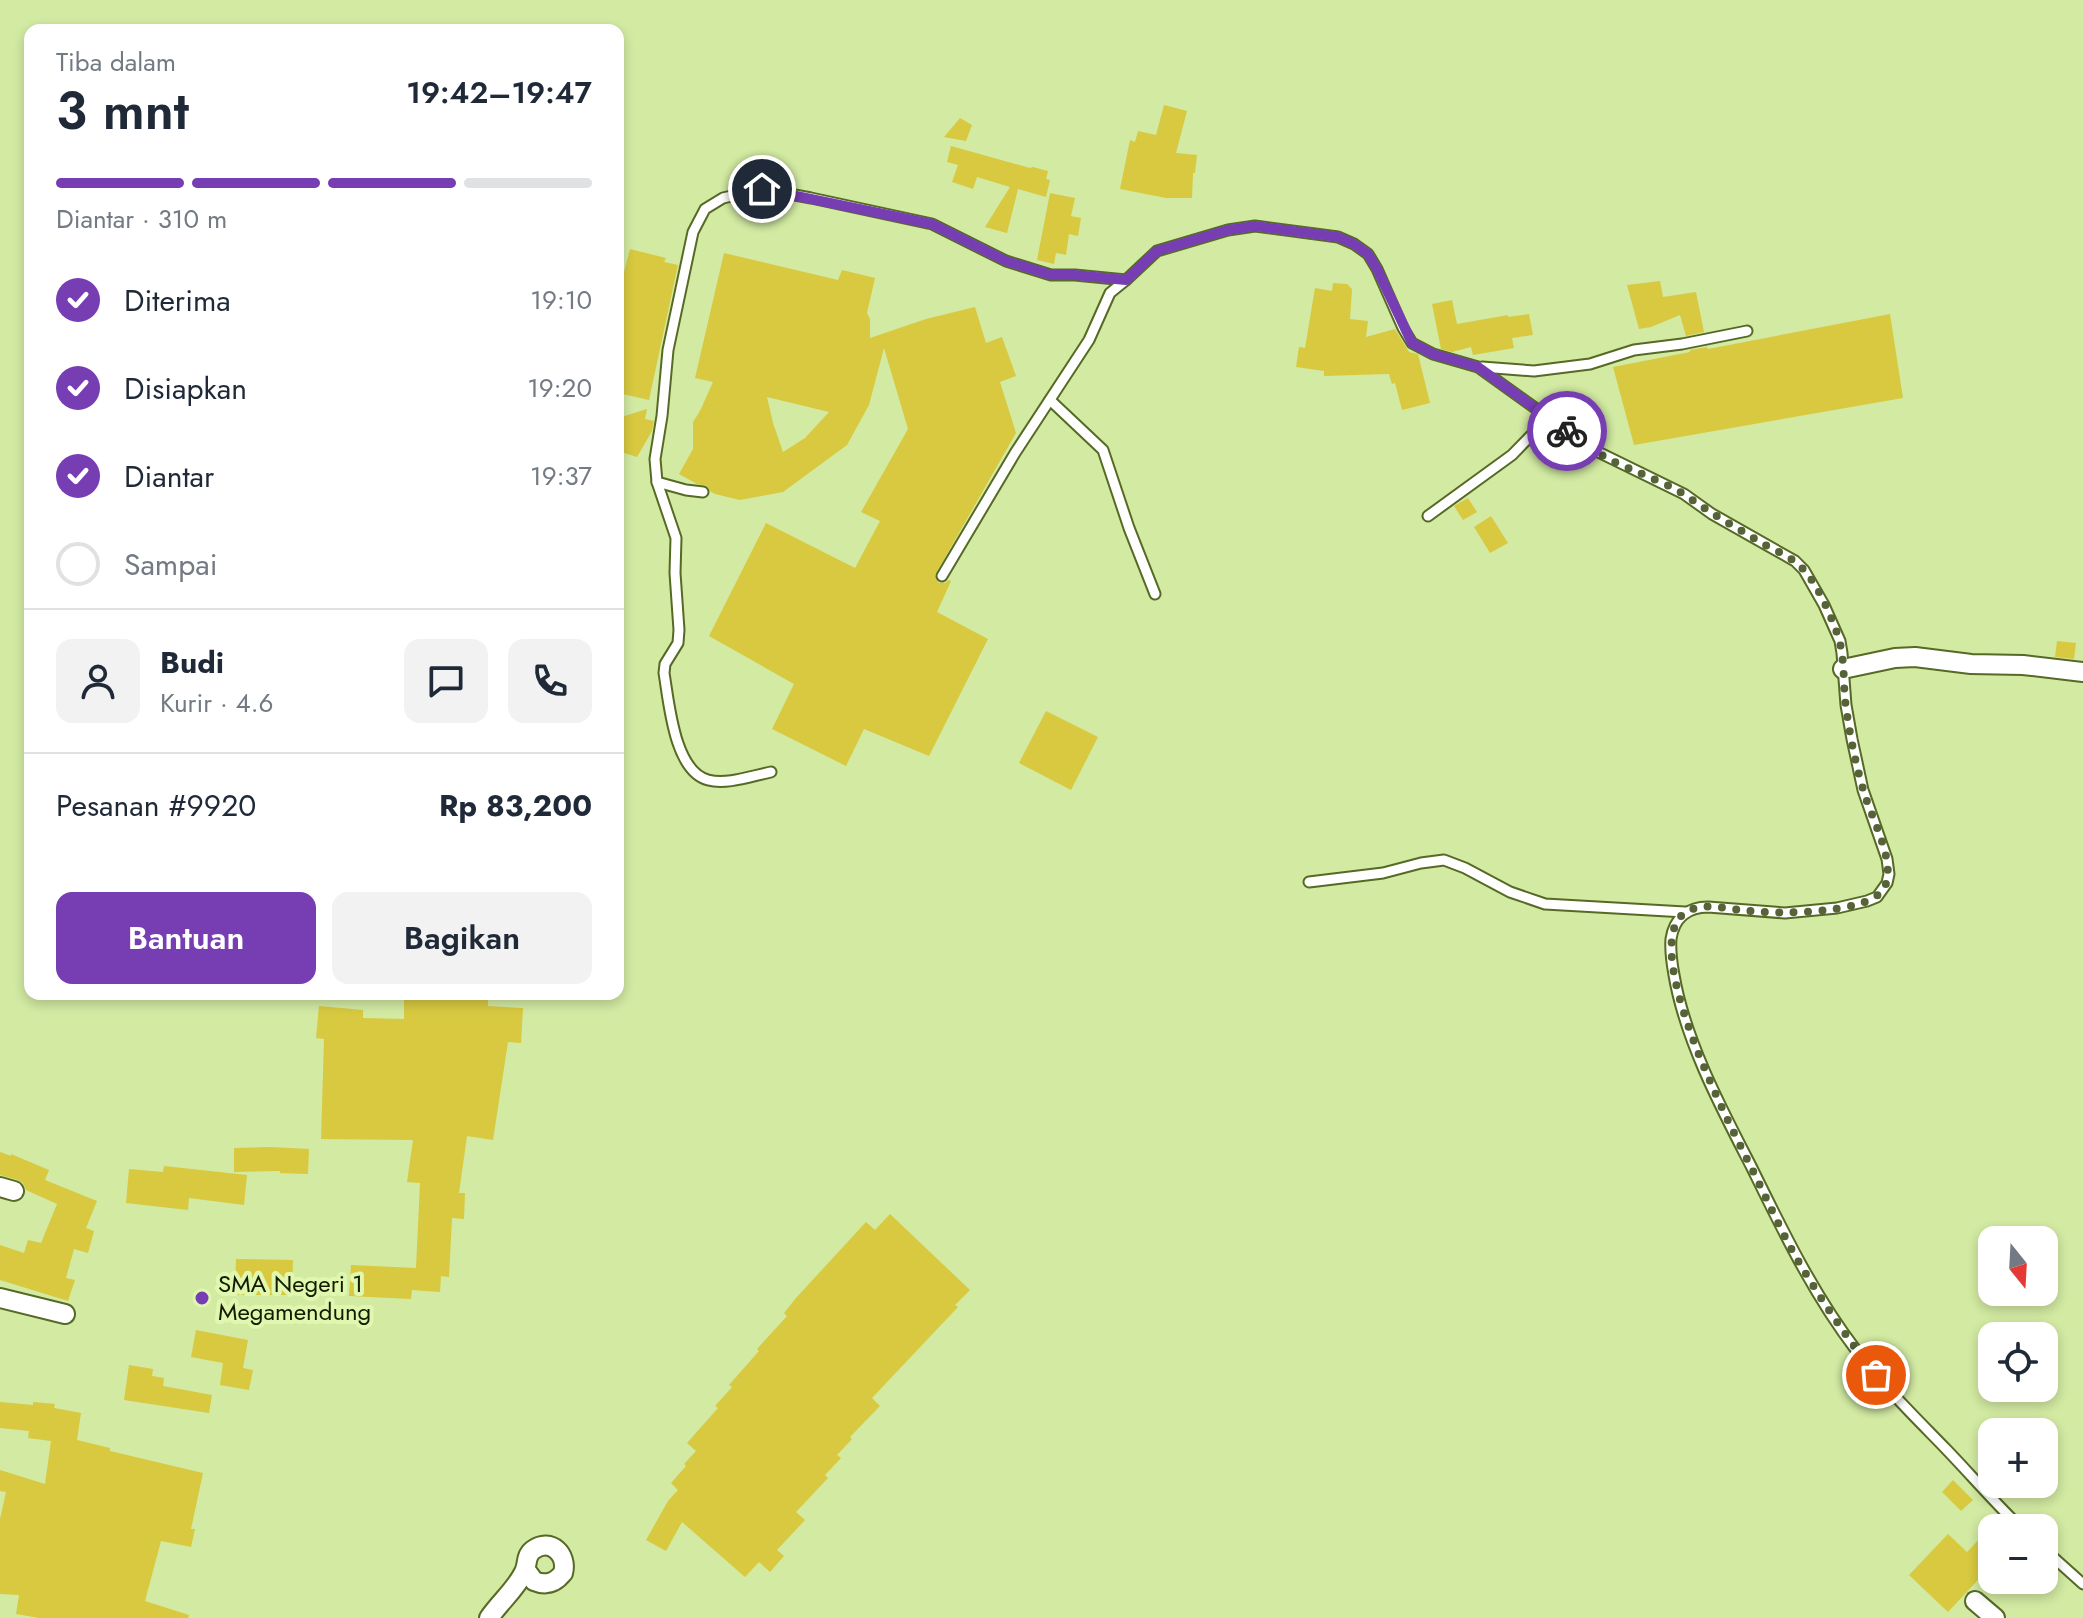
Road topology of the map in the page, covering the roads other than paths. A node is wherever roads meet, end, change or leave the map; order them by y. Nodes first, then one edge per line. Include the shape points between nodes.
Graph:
1 (1126, 280) junction
2 (1747, 331) dead end
3 (1478, 367) junction
4 (1050, 400) junction
5 (1548, 418) junction
6 (657, 482) junction
7 (703, 492) dead end
8 (1428, 516) dead end
9 (942, 576) dead end
10 (1155, 594) dead end
11 (1843, 669) junction
12 (2083, 672) edge
13 (771, 772) dead end
14 (1309, 882) dead end
15 (1685, 912) junction
16 (0, 1298) edge
17 (65, 1314) dead end
18 (2007, 1514) edge
19 (2058, 1562) edge
20 (526, 1570) dead end
21 (2083, 1584) edge
22 (1975, 1601) dead end
23 (489, 1618) edge
24 (1995, 1618) edge

1 - 3 lane via 1157,251 1228,230 1255,226 1338,237 1368,254 1412,343
1 - 4 lane via 1110,293 1089,340
1 - 6 lane via 1051,275 1006,261 932,224 811,198 762,189 723,198 705,209 693,232 668,350
2 - 3 lane via 1634,350 1590,364 1534,371
3 - 5 lane
4 - 9 lane
4 - 10 lane via 1103,450
5 - 8 lane via 1505,461
5 - 11 lane via 1614,462 1684,494 1795,561 1816,588 1836,629
6 - 7 lane
6 - 13 lane via 676,538 678,643 664,673 684,760 707,780
11 - 12 street via 1915,657
11 - 15 lane via 1857,762 1887,859 1889,874 1882,891 1867,901 1813,911 1708,907
14 - 15 lane via 1444,860 1545,904
15 - 18 lane via 1671,940 1683,1011 1731,1128 1798,1260 1891,1394
16 - 17 street
19 - 21 lane
20 - 23 street
22 - 24 street

